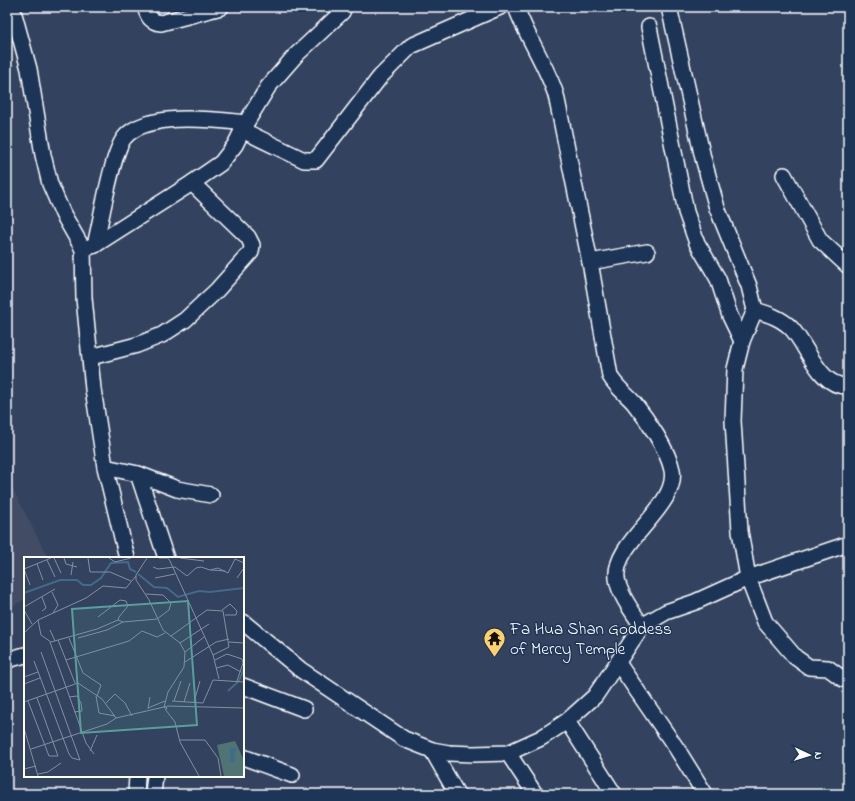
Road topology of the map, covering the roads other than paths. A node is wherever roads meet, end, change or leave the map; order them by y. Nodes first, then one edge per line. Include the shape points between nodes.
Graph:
1 (12, 7) edge
2 (145, 7) edge
3 (221, 7) edge
4 (344, 7) edge
5 (500, 7) edge
6 (516, 7) edge
7 (669, 7) edge
8 (7, 8) edge
9 (649, 27) dead end
10 (244, 126) junction
11 (784, 175) dead end
12 (192, 184) junction
13 (89, 247) junction
14 (648, 252) dead end
15 (590, 262) junction
16 (848, 266) edge
17 (755, 310) junction
18 (742, 341) junction
19 (91, 357) junction
20 (848, 386) edge
21 (105, 467) junction
22 (138, 474) junction
23 (211, 495) dead end
24 (848, 544) edge
25 (124, 554) edge
26 (166, 557) edge
27 (748, 578) junction
28 (244, 623) edge
29 (642, 626) junction
30 (24, 655) edge
31 (7, 660) edge
32 (618, 664) junction
33 (848, 679) edge
34 (244, 686) edge
35 (304, 709) dead end
36 (567, 721) junction
37 (432, 750) junction
38 (508, 753) junction
39 (244, 757) edge
40 (292, 775) dead end
41 (137, 777) edge
42 (136, 794) edge
43 (457, 794) edge
44 (535, 794) edge
45 (614, 794) edge
46 (705, 794) edge

1 - 8 street
1 - 13 street via 29,69 50,184 63,214
2 - 3 street via 150,19 161,23
4 - 10 street via 268,87
5 - 10 street via 411,46 380,76 316,160 304,160
6 - 15 street via 556,95
7 - 17 street via 703,158 717,208 749,286
9 - 18 street via 691,231 718,279 730,316
10 - 12 street via 235,145 221,163
10 - 13 street via 196,118 180,119 143,127 126,136 116,155
11 - 16 street via 820,240
12 - 13 street
12 - 19 street via 248,237 252,248 249,256 201,306 162,335 137,345
13 - 19 street via 84,298
14 - 15 street
15 - 29 street via 610,376 642,414 664,450 672,470 672,482 666,498 624,553 618,566 616,578 619,586
17 - 18 street
17 - 20 street via 777,317 791,328 813,364 831,381
18 - 27 street via 735,369 733,421 740,531
19 - 21 street
21 - 22 street
21 - 25 street
22 - 23 street via 177,489
22 - 26 street
24 - 27 street
27 - 29 street via 666,612
27 - 33 street via 765,622 795,657 809,667 828,668 840,677
28 - 37 street via 301,670 379,723 404,739
29 - 32 street
30 - 31 street
32 - 36 street via 595,696
32 - 46 street
34 - 35 street
36 - 38 street via 541,738
36 - 45 street
37 - 38 street via 473,754
37 - 43 street
38 - 44 street
39 - 40 street
41 - 42 street

